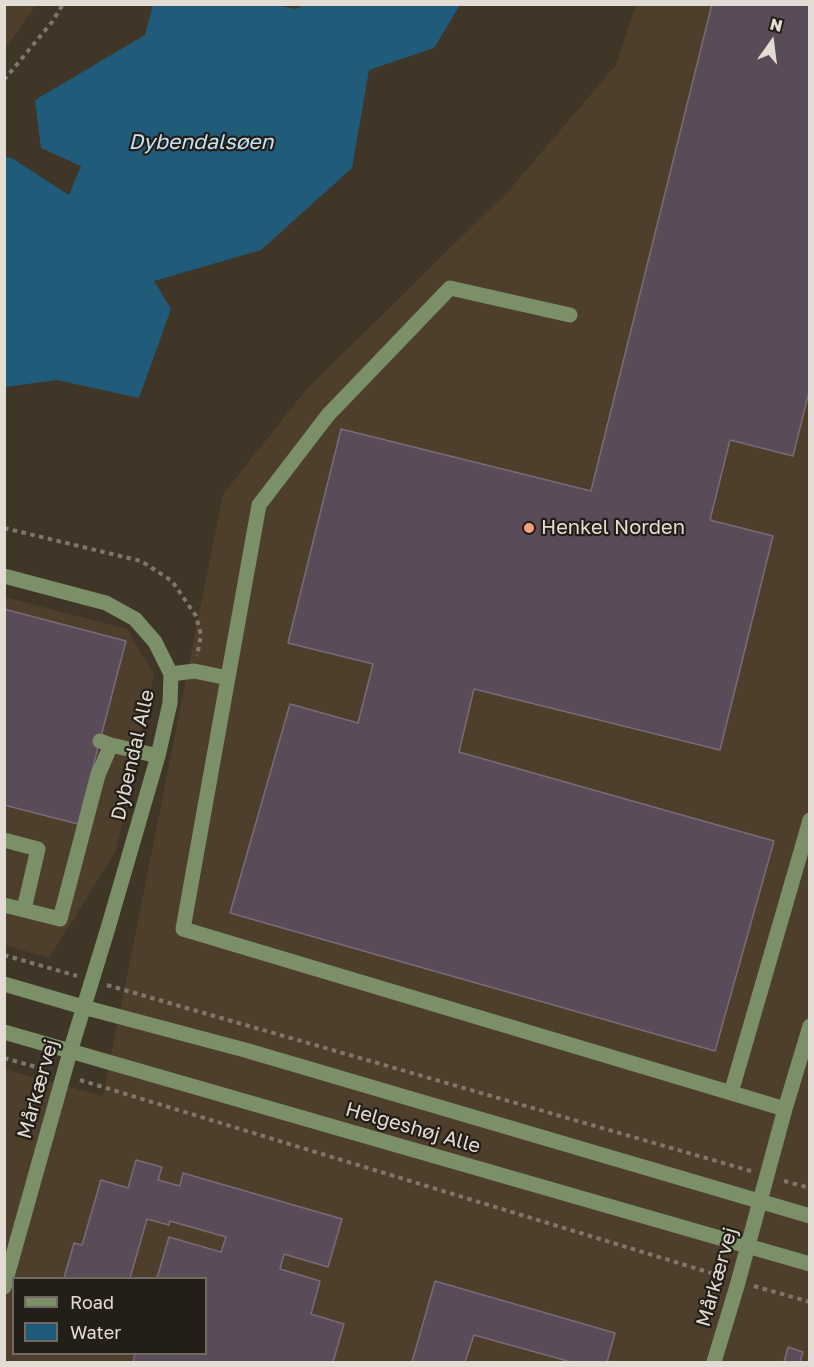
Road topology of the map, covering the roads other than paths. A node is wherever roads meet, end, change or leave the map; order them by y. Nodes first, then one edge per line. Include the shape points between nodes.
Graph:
1 (570, 315) dead end
2 (4, 576) edge
3 (171, 674) junction
4 (228, 678) junction
5 (158, 756) junction
6 (810, 820) edge
7 (4, 840) edge
8 (4, 904) edge
9 (24, 909) junction
10 (4, 984) edge
11 (83, 1008) junction
12 (810, 1026) edge
13 (12, 1034) edge
14 (70, 1052) junction
15 (731, 1093) junction
16 (785, 1109) junction
17 (760, 1202) junction
18 (810, 1216) edge
19 (748, 1246) junction
20 (810, 1264) edge
21 (4, 1287) edge
22 (714, 1362) edge

1 - 4 street via 450,288 328,415 259,505
2 - 3 street, Dybendal Alle via 106,603 135,619 154,642
3 - 4 street via 194,671
3 - 5 street, Dybendal Alle via 170,703
4 - 15 street via 183,929
5 - 9 street via 105,743 60,919
5 - 11 street, Dybendal Alle
6 - 15 street
7 - 9 street via 38,849
8 - 9 street
10 - 11 street, Helgeshøj Alle
11 - 14 street, Mårkærvej
11 - 17 street, Helgeshøj Alle via 245,1050
12 - 16 street
13 - 14 street, Helgeshøj Alle
14 - 19 street, Helgeshøj Alle
14 - 21 street, Mårkærvej
15 - 16 street
16 - 17 street
17 - 18 street, Helgeshøj Alle
17 - 19 street, Mårkærvej
19 - 20 street, Helgeshøj Alle
19 - 22 street, Mårkærvej

